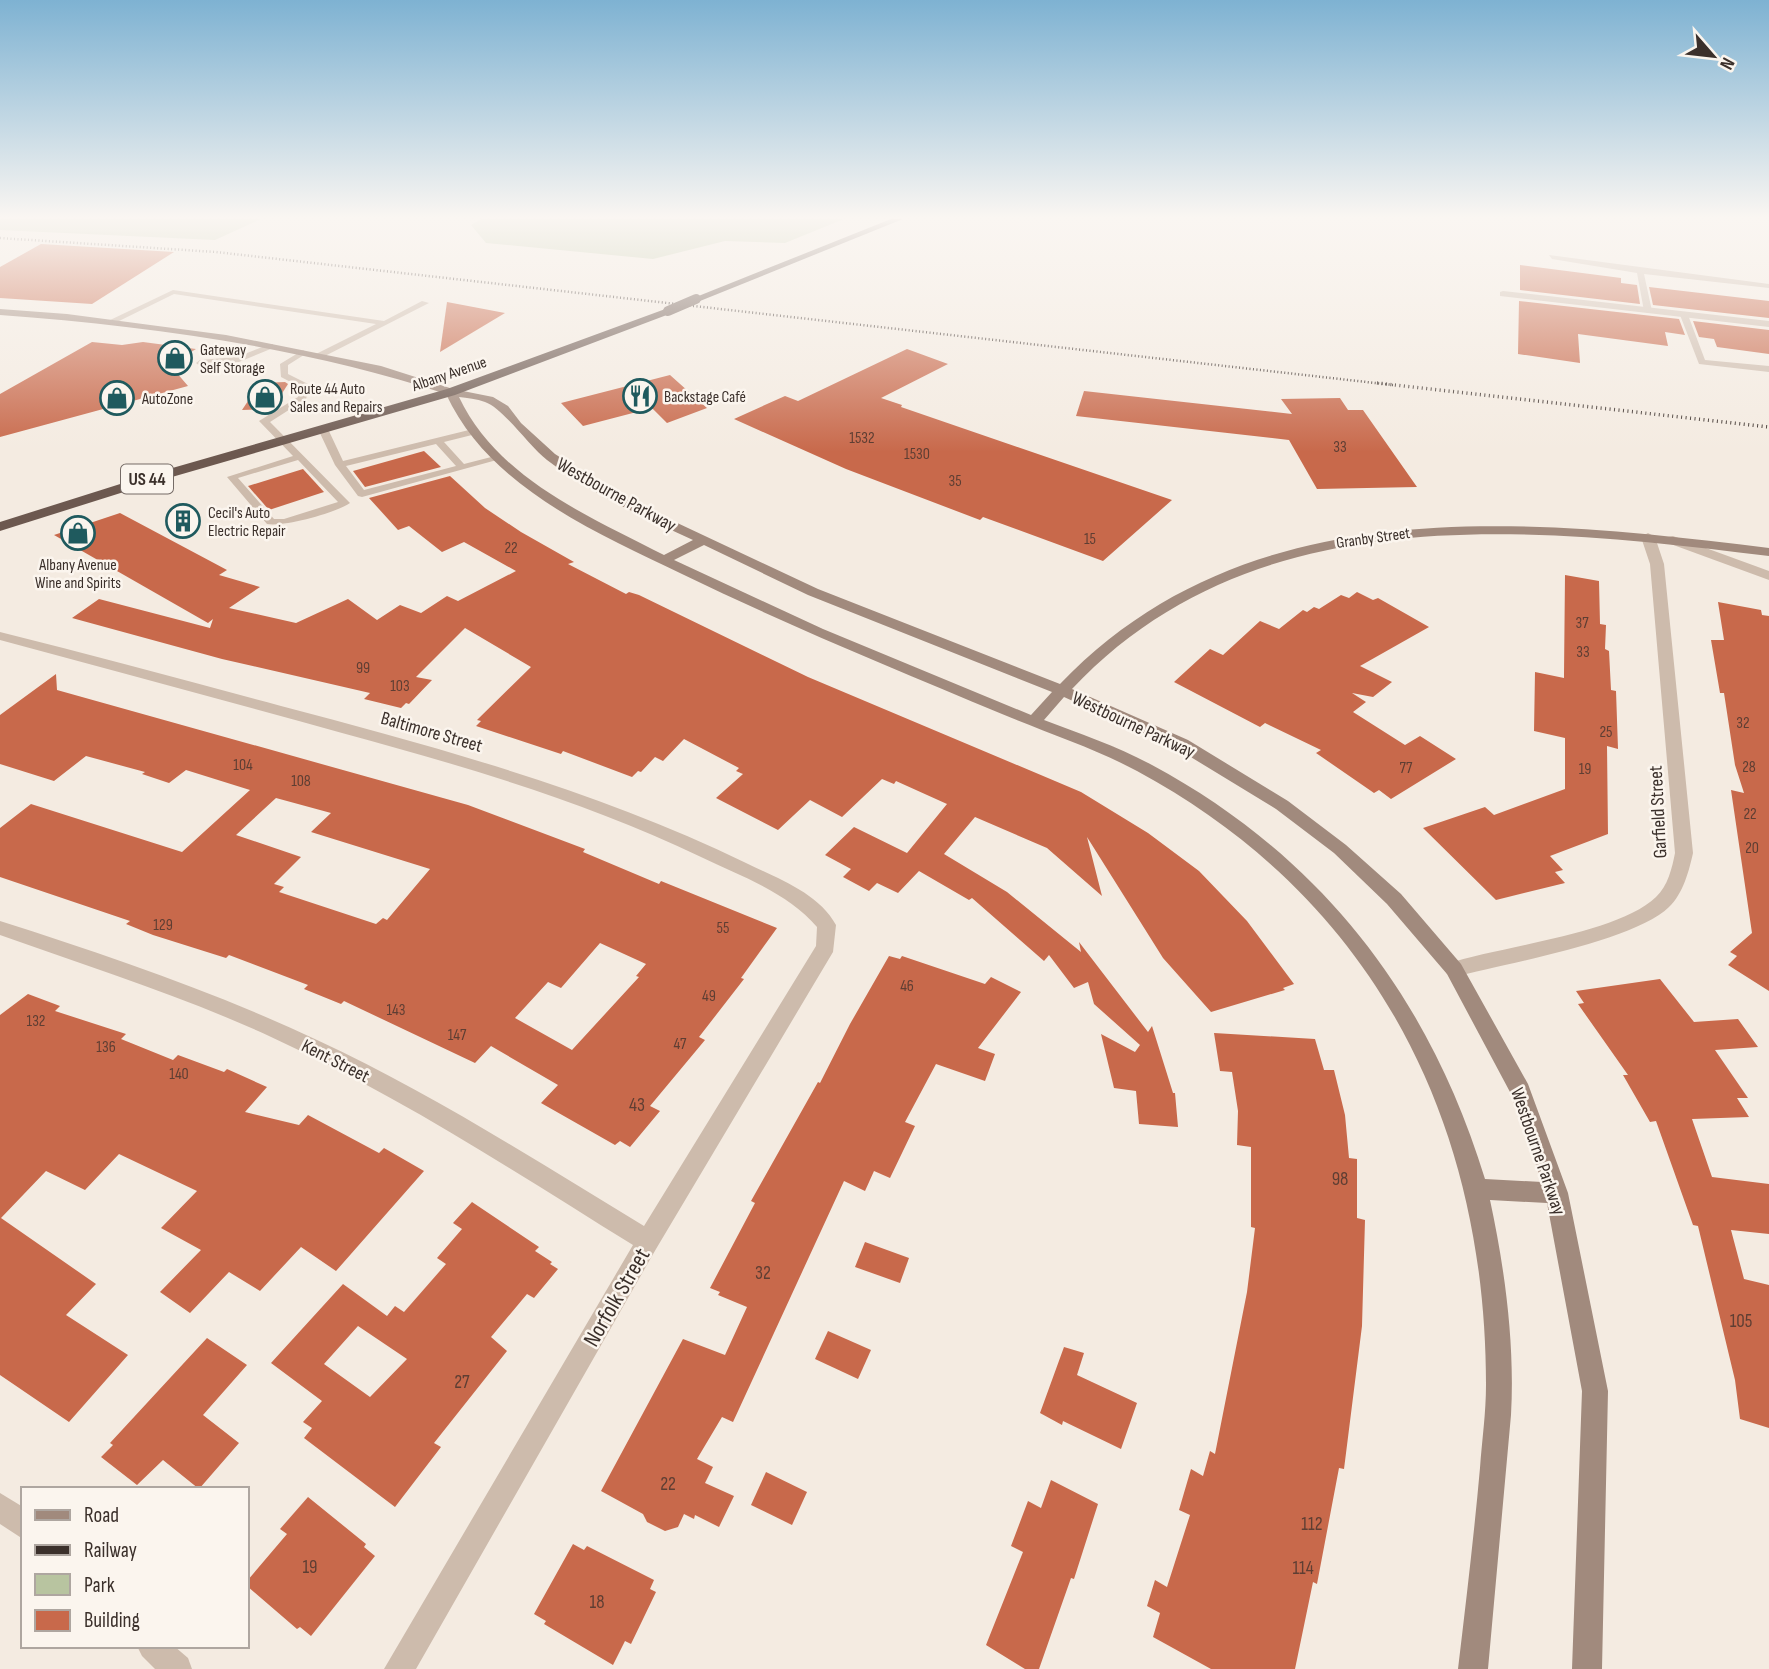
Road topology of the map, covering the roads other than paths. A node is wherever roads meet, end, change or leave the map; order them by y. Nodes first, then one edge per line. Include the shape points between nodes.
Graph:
1 (163, 297) edge
2 (206, 297) edge
3 (701, 297) edge
4 (1528, 297) edge
5 (1645, 297) edge
6 (425, 303) dead end
7 (1648, 311) junction
8 (0, 312) edge
9 (1684, 315) junction
10 (110, 322) junction
11 (384, 323) junction
12 (1769, 324) edge
13 (270, 346) junction
14 (303, 353) junction
15 (319, 356) junction
16 (200, 363) dead end
17 (1769, 369) edge
18 (452, 392) junction
19 (323, 429) junction
20 (472, 432) junction
21 (283, 441) junction
22 (438, 441) junction
23 (227, 457) junction
24 (299, 457) junction
25 (499, 458) junction
26 (340, 465) junction
27 (462, 467) junction
28 (420, 468) dead end
29 (244, 473) junction
30 (429, 476) junction
31 (389, 477) dead end
32 (398, 485) junction
33 (0, 527) edge
34 (1648, 537) junction
35 (1673, 540) junction
36 (702, 541) junction
37 (1769, 552) edge
38 (663, 560) junction
39 (1769, 576) edge
40 (0, 636) edge
41 (1063, 691) junction
42 (1033, 722) junction
43 (827, 925) joint
44 (0, 928) edge
45 (1454, 969) junction
46 (1477, 1189) junction
47 (1557, 1193) junction
48 (648, 1241) junction
49 (0, 1507) edge
50 (21, 1523) edge
51 (154, 1648) edge
52 (177, 1669) edge
53 (399, 1669) edge
54 (1473, 1669) edge
55 (1587, 1669) edge

1 - 10 lane
2 - 11 lane
3 - 18 highway, Albany Avenue / US 44, bridge
4 - 7 street
5 - 7 lane
6 - 11 lane
7 - 9 street
8 - 10 main road
9 - 12 street
9 - 17 lane via 1702,362
10 - 13 main road
11 - 15 lane
13 - 14 main road
13 - 16 lane via 239,359
14 - 15 main road
14 - 21 lane via 284,364 284,375 307,387 302,399 264,421
15 - 18 main road via 381,369
18 - 19 highway, Albany Avenue / US 44
18 - 20 main road, Westbourne Parkway via 458,413
18 - 36 main road, Westbourne Parkway via 499,404 563,467
19 - 21 highway, Albany Avenue / US 44
19 - 26 lane
20 - 22 lane
20 - 25 main road, Westbourne Parkway
21 - 23 highway, Albany Avenue / US 44
21 - 24 lane
22 - 26 lane via 373,461
22 - 27 lane
23 - 29 lane
23 - 33 highway, Albany Avenue / US 44
24 - 29 lane
24 - 29 lane via 345,503 271,522 232,477
25 - 27 lane
25 - 38 main road, Westbourne Parkway via 543,496
26 - 32 lane via 362,494
27 - 30 lane
28 - 30 lane
30 - 32 lane
31 - 32 lane
34 - 35 main road, Granby Street
34 - 41 main road, Granby Street via 1446,529 1346,539 1298,551 1246,566 1139,622
34 - 45 street, Garfield Street via 1657,564 1684,853 1678,877 1662,903 1641,918
35 - 37 main road, Granby Street
35 - 39 street
36 - 38 main road
36 - 41 main road, Westbourne Parkway via 813,592
38 - 42 main road, Westbourne Parkway via 827,636
40 - 43 street, Baltimore Street via 443,755 587,802 659,830 786,891 813,907
41 - 42 main road, Granby Street
41 - 45 main road, Westbourne Parkway via 1182,744 1282,805 1340,849 1394,899
42 - 46 main road, Westbourne Parkway via 1146,769 1254,839 1312,889 1362,948 1414,1025 1447,1098
43 - 48 street, Norfolk Street via 825,947
44 - 48 street, Kent Street via 173,989 311,1046 481,1139
45 - 47 main road, Westbourne Parkway via 1520,1090
46 - 47 main road
46 - 54 main road, Westbourne Parkway via 1493,1284 1499,1388
47 - 55 main road, Westbourne Parkway via 1595,1391
48 - 53 street, Norfolk Street
49 - 50 street
51 - 52 street

